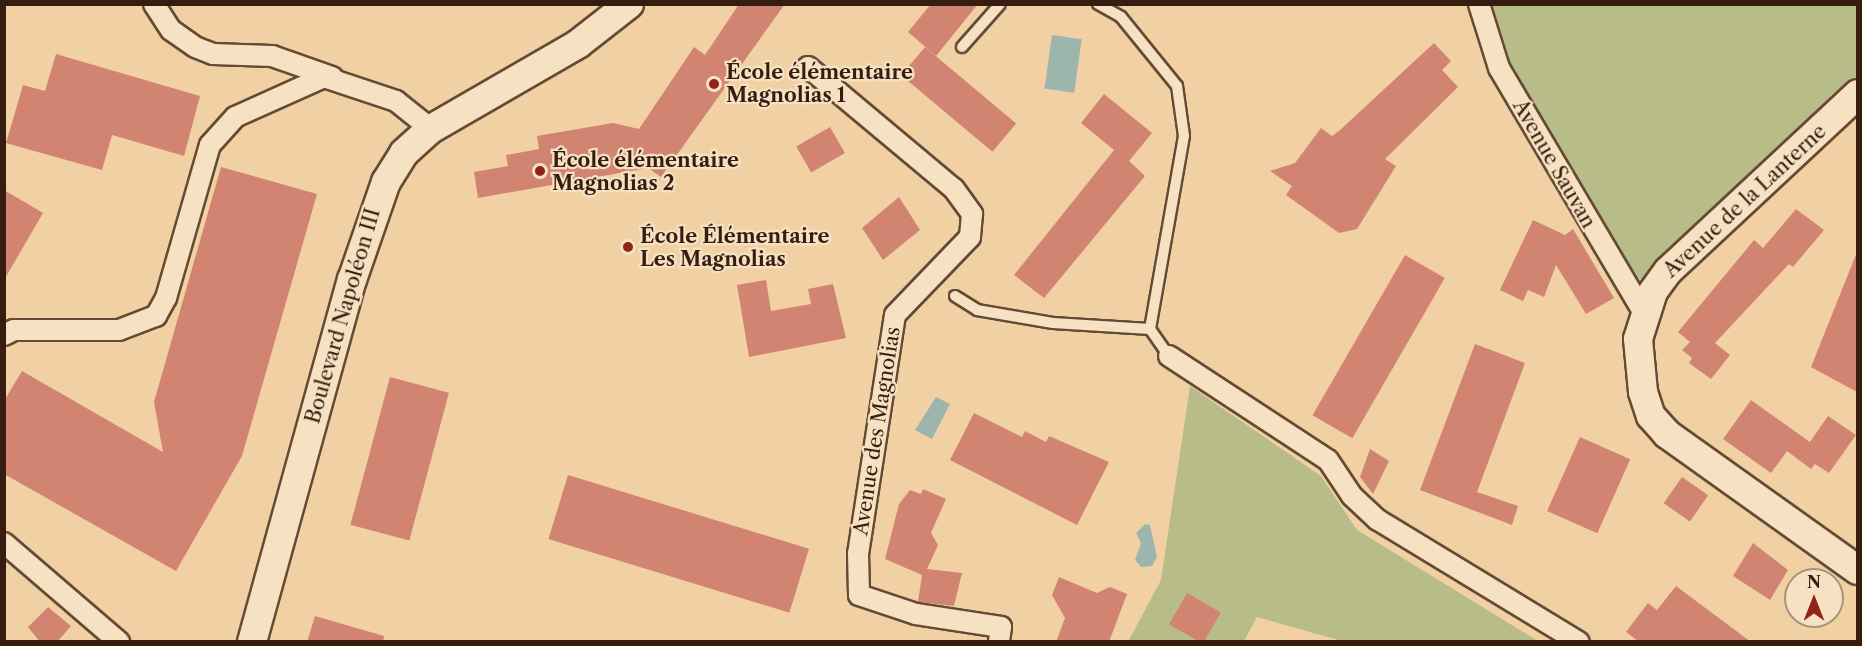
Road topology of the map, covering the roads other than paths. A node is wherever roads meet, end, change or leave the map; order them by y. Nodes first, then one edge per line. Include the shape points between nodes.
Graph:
1 (154, 4) edge
2 (629, 4) edge
3 (1000, 4) edge
4 (1098, 4) edge
5 (1479, 4) edge
6 (962, 47) dead end
7 (808, 67) dead end
8 (335, 78) junction
9 (1857, 94) edge
10 (431, 129) junction
11 (955, 296) dead end
12 (1645, 315) junction
13 (1150, 329) junction
14 (4, 335) edge
15 (1169, 356) joint
16 (4, 543) edge
17 (1857, 570) edge
18 (119, 642) edge
19 (252, 642) edge
20 (999, 642) edge
21 (1579, 642) edge

1 - 8 street via 171,30 195,47 213,54 272,56
2 - 10 main road, Boulevard Napoléon III via 578,44
3 - 6 lane
4 - 13 lane via 1121,17 1177,86 1184,136
5 - 12 street, Avenue Sauvan via 1499,68
7 - 20 street, Avenue des Magnolias via 954,189 972,214 970,237 895,315 858,553 859,595 916,614 1001,627
8 - 10 street via 413,110
8 - 14 street via 315,81 235,117 210,145 166,298 156,316 119,330 14,330
9 - 12 main road, Avenue de la Lanterne via 1668,271
10 - 19 main road, Boulevard Napoléon III via 405,153 374,206
11 - 13 lane via 977,310 1053,323
12 - 17 main road, Avenue de la Lanterne via 1638,365 1651,416 1667,434
13 - 15 lane
15 - 21 street via 1328,460 1352,496 1378,520
16 - 18 street

